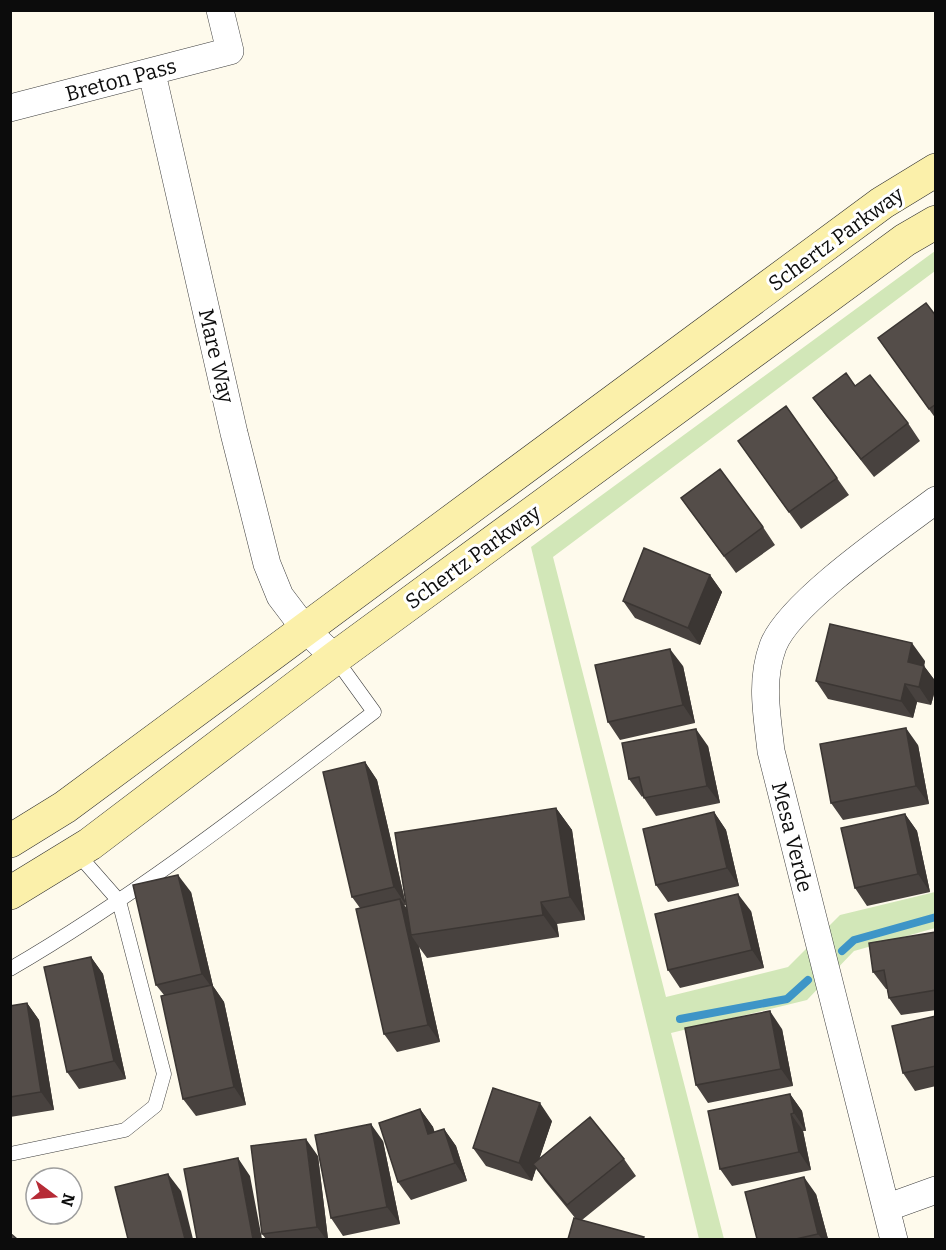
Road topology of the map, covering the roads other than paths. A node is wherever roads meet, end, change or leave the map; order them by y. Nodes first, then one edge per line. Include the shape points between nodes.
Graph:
1 (220, 10) edge
2 (152, 73) junction
3 (10, 108) edge
4 (936, 170) edge
5 (936, 222) edge
6 (936, 500) edge
7 (305, 629) junction
8 (335, 658) junction
9 (10, 841) edge
10 (76, 852) junction
11 (10, 893) edge
12 (119, 901) junction
13 (10, 969) edge
14 (10, 1154) edge
15 (936, 1190) edge
16 (886, 1208) junction
17 (894, 1239) edge

1 - 2 street, Breton Pass via 231,51
2 - 3 street, Breton Pass
2 - 7 street, Mare Way via 267,564 280,596
4 - 7 main road, Schertz Parkway via 882,203
5 - 8 main road, Schertz Parkway via 904,240
6 - 16 street, Mesa Verde via 800,606 773,645 764,686 771,751
7 - 8 street, Mare Way
7 - 9 main road, Schertz Parkway via 65,807
8 - 10 main road, Schertz Parkway
8 - 12 lane via 374,712
10 - 11 main road, Schertz Parkway
10 - 12 lane
12 - 13 lane via 85,926
12 - 14 lane via 164,1074 155,1106 124,1130
15 - 16 street
16 - 17 street, Mesa Verde

